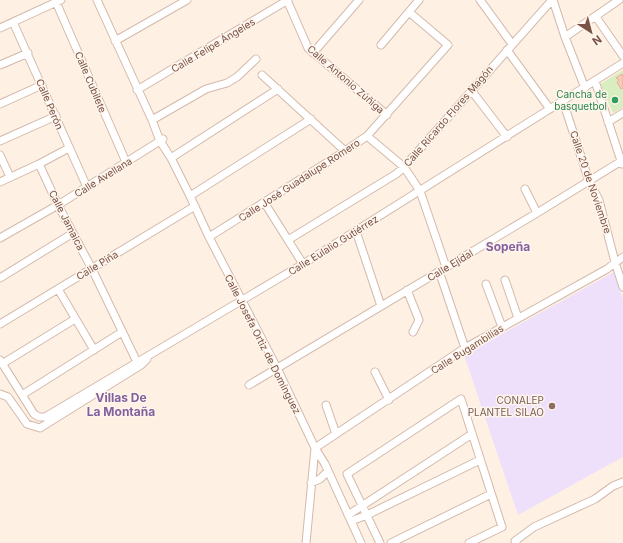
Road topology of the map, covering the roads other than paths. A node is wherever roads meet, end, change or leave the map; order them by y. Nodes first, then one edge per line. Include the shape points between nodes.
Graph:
1 (97, 0) edge
2 (102, 0) edge
3 (187, 0) edge
4 (287, 0) edge
5 (359, 0) edge
6 (419, 0) edge
7 (552, 0) edge
8 (619, 0) edge
9 (59, 1) edge
10 (482, 1) edge
11 (409, 12) junction
12 (596, 17) junction
13 (13, 22) junction
14 (0, 28) edge
15 (565, 37) junction
16 (116, 40) junction
17 (381, 45) dead end
18 (509, 47) junction
19 (28, 53) junction
20 (313, 53) junction
21 (623, 56) edge
22 (256, 59) dead end
23 (623, 63) edge
24 (0, 65) edge
25 (262, 75) dead end
26 (595, 81) junction
27 (42, 85) junction
28 (585, 88) junction
29 (140, 89) junction
30 (278, 89) junction
31 (471, 90) junction
32 (564, 101) junction
33 (0, 104) edge
34 (550, 109) junction
35 (623, 113) edge
36 (387, 115) junction
37 (56, 116) junction
38 (154, 118) junction
39 (311, 119) junction
40 (608, 122) junction
41 (366, 136) junction
42 (506, 137) junction
43 (0, 141) edge
44 (162, 142) junction
45 (69, 148) junction
46 (345, 151) junction
47 (0, 154) edge
48 (171, 158) junction
49 (126, 162) junction
50 (622, 162) edge
51 (39, 164) junction
52 (404, 167) junction
53 (10, 177) junction
54 (589, 181) junction
55 (0, 182) edge
56 (87, 187) junction
57 (525, 190) dead end
58 (420, 191) junction
59 (190, 196) junction
60 (264, 202) junction
61 (58, 205) junction
62 (195, 206) junction
63 (537, 213) junction
64 (356, 231) junction
65 (73, 233) junction
66 (209, 237) junction
67 (0, 238) edge
68 (288, 240) junction
69 (623, 256) edge
70 (615, 262) junction
71 (303, 264) junction
72 (446, 267) junction
73 (92, 269) junction
74 (439, 271) junction
75 (0, 278) edge
76 (505, 280) dead end
77 (486, 284) dead end
78 (623, 286) edge
79 (58, 289) junction
80 (407, 290) junction
81 (242, 300) junction
82 (381, 306) junction
83 (518, 318) junction
84 (76, 319) junction
85 (0, 324) edge
86 (502, 327) junction
87 (122, 332) junction
88 (413, 332) dead end
89 (465, 348) junction
90 (94, 350) junction
91 (156, 350) junction
92 (1, 362) edge
93 (137, 362) junction
94 (277, 368) junction
95 (375, 372) dead end
96 (249, 385) dead end
97 (0, 394) edge
98 (22, 394) junction
99 (388, 400) junction
100 (326, 406) dead end
101 (336, 434) junction
102 (472, 434) junction
103 (315, 448) junction
104 (480, 460) junction
105 (328, 471) junction
106 (623, 482) edge
107 (311, 483) junction
108 (492, 494) junction
109 (362, 506) junction
110 (367, 515) junction
111 (349, 518) junction
112 (306, 543) edge
113 (361, 543) edge
114 (380, 543) edge
115 (392, 543) edge
116 (469, 543) edge
117 (516, 543) edge

1 - 16 street, Calle Josefa Ortiz de Domínguez
2 - 16 street, Calle Josefa Ortiz de Domínguez
3 - 16 street
4 - 20 street, Calle Antonio Zúñiga via 308,48
4 - 29 street, Calle Felipe Ángeles
5 - 20 street
6 - 11 street
7 - 15 street
7 - 18 street, Calle Ricardo Flores Magón
8 - 12 street
9 - 13 street
9 - 49 street, Calle Cubilete
10 - 18 street
11 - 17 street
11 - 36 street, Calle José Guadalupe Romero via 448,45
12 - 15 street
12 - 21 street
13 - 14 street
13 - 19 street, Calle Perón
15 - 28 street
16 - 29 street, Calle Josefa Ortiz de Domínguez
18 - 31 street, Calle Ricardo Flores Magón
18 - 34 street
19 - 24 street
19 - 27 street, Calle Perón
20 - 36 street, Calle Antonio Zúñiga
22 - 38 street via 227,83 206,90
23 - 26 street, Calle Eulalio Gutiérrez
25 - 30 street
26 - 28 street, Calle Eulalio Gutiérrez
26 - 40 street
27 - 33 street
27 - 37 street, Calle Perón
28 - 32 street, Calle Eulalio Gutiérrez
29 - 38 street, Calle Josefa Ortiz de Domínguez
30 - 39 street
30 - 48 street
31 - 42 street
31 - 52 street, Calle Ricardo Flores Magón
32 - 34 street, Calle Eulalio Gutiérrez
32 - 54 street, Calle 20 de Noviembre
34 - 42 street, Calle Eulalio Gutiérrez
35 - 40 street
36 - 41 street, Calle José Guadalupe Romero
37 - 43 street
37 - 45 street, Calle Perón
38 - 44 street, Calle Josefa Ortiz de Domínguez
39 - 46 street
39 - 59 street
40 - 50 street
41 - 46 street, Calle José Guadalupe Romero
41 - 52 street
42 - 58 street, Calle Eulalio Gutiérrez
44 - 48 street, Calle Josefa Ortiz de Domínguez
44 - 49 street, Calle Avellana
45 - 51 street
45 - 56 street, Calle Perón
46 - 60 street, Calle José Guadalupe Romero
47 - 53 street
48 - 59 street, Calle Josefa Ortiz de Domínguez
49 - 56 street, Calle Avellana
50 - 54 street, Calle Ejidal
51 - 53 street
51 - 61 street, Calle Jamaica
52 - 58 street
52 - 68 street, Calle Ricardo Flores Magón
53 - 55 street
54 - 63 street, Calle Ejidal
54 - 70 street, Calle 20 de Noviembre via 599,200
56 - 61 street, Calle Avellana
57 - 63 street
58 - 64 street, Calle Eulalio Gutiérrez
58 - 72 street
59 - 62 street, Calle Josefa Ortiz de Domínguez
60 - 66 street, Calle José Guadalupe Romero
60 - 68 street
61 - 65 street, Calle Jamaica
61 - 67 street, Calle Avellana
62 - 66 street, Calle Josefa Ortiz de Domínguez
62 - 73 street, Calle Piña
63 - 72 street, Calle Ejidal
64 - 71 street, Calle Eulalio Gutiérrez
64 - 82 street
65 - 73 street, Calle Jamaica
65 - 75 street
66 - 81 street, Calle Josefa Ortiz de Domínguez
68 - 71 street
69 - 70 street, Calle Bugambilias
70 - 78 street, Calle 20 de Noviembre
70 - 83 street, Calle Bugambilias via 607,269
71 - 81 street, Calle Eulalio Gutiérrez
72 - 74 street, Calle Ejidal
73 - 79 street, Calle Piña
73 - 87 street, Calle Jamaica
74 - 80 street, Calle Ejidal
74 - 89 street
76 - 83 street
77 - 86 street
79 - 84 street
79 - 85 street, Calle Piña
80 - 82 street, Calle Ejidal
80 - 88 street via 419,320
81 - 91 street, Calle Eulalio Gutiérrez
81 - 94 street, Calle Josefa Ortiz de Domínguez
82 - 94 street, Calle Ejidal
83 - 86 street, Calle Bugambilias
84 - 90 street
84 - 92 street
86 - 89 street, Calle Bugambilias
87 - 90 street
87 - 93 street, Calle Jamaica
89 - 99 street, Calle Bugambilias
90 - 98 street
91 - 93 street, Calle Eulalio Gutiérrez
91 - 97 street via 141,365 40,428 27,424 8,397
92 - 98 street
93 - 98 street, Calle Eulalio Gutiérrez via 45,417 34,414
94 - 96 street, Calle Ejidal
94 - 103 street, Calle Josefa Ortiz de Domínguez
95 - 99 street
99 - 101 street, Calle Bugambilias
100 - 101 street
101 - 103 street, Calle Bugambilias
102 - 104 street
102 - 109 street
102 - 109 street via 461,399 347,474
103 - 105 street, Calle Josefa Ortiz de Domínguez
103 - 107 street
104 - 108 street
104 - 110 street
105 - 107 street
105 - 111 street, Calle Josefa Ortiz de Domínguez
106 - 117 street via 534,527 515,541
107 - 112 street
108 - 115 street
108 - 116 street via 502,527
109 - 110 street
109 - 111 street
110 - 111 street
110 - 114 street
111 - 113 street, Calle Josefa Ortiz de Domínguez

